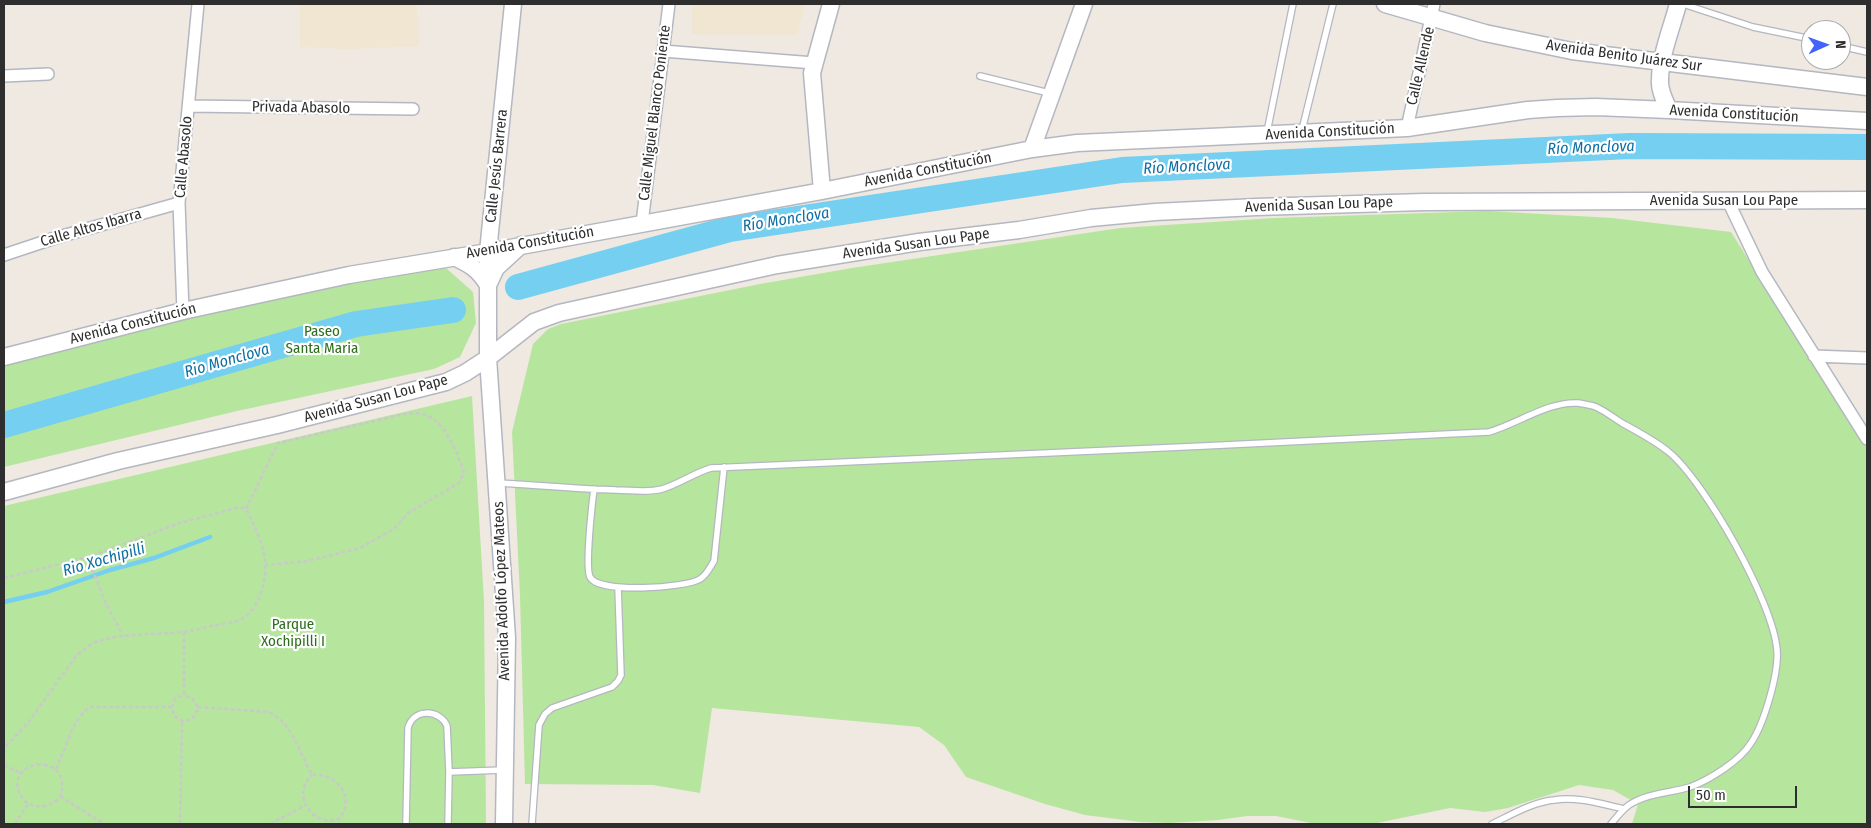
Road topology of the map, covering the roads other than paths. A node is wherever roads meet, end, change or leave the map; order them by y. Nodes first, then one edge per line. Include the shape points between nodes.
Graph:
1 (198, 4) edge
2 (513, 4) edge
3 (669, 4) edge
4 (831, 4) edge
5 (1084, 4) edge
6 (1293, 4) edge
7 (1333, 4) edge
8 (1385, 4) edge
9 (1678, 4) edge
10 (1683, 4) edge
11 (1433, 11) edge
12 (1801, 37) edge
13 (1851, 48) edge
14 (663, 51) junction
15 (1867, 52) edge
16 (1663, 62) junction
17 (814, 63) junction
18 (48, 74) dead end
19 (4, 76) edge
20 (980, 76) dead end
21 (1867, 87) edge
22 (1051, 94) junction
23 (189, 106) junction
24 (413, 109) dead end
25 (1669, 110) junction
26 (1867, 121) edge
27 (1407, 128) junction
28 (1302, 133) junction
29 (1267, 135) junction
30 (1032, 149) junction
31 (822, 191) junction
32 (1867, 200) edge
33 (1728, 201) junction
34 (179, 203) junction
35 (642, 223) junction
36 (521, 245) junction
37 (488, 252) junction
38 (4, 255) edge
39 (454, 257) junction
40 (488, 286) junction
41 (183, 311) junction
42 (1814, 356) junction
43 (4, 357) edge
44 (488, 358) junction
45 (1867, 358) edge
46 (1867, 439) edge
47 (724, 467) junction
48 (497, 483) junction
49 (594, 489) junction
50 (4, 492) edge
51 (618, 587) junction
52 (505, 770) junction
53 (449, 772) junction
54 (1624, 809) junction
55 (406, 824) edge
56 (448, 824) edge
57 (504, 824) edge
58 (532, 824) edge
59 (1492, 824) edge
60 (1611, 824) edge

1 - 23 street, Calle Abasolo
2 - 37 street, Calle Jesús Barrera
3 - 14 street, Calle Miguel Blanco Poniente
4 - 17 street
5 - 22 street
6 - 29 lane
7 - 28 lane
8 - 11 street, Avenida Benito Juárez Sur
9 - 16 street
10 - 12 lane via 1753,27
11 - 16 street, Avenida Benito Juárez Sur via 1485,33 1572,51
11 - 27 street, Calle Allende
13 - 15 lane
14 - 17 street
14 - 35 street, Calle Miguel Blanco Poniente
16 - 21 street, Avenida Benito Juárez Sur
16 - 25 street via 1660,82
17 - 31 street via 812,83
18 - 19 street
20 - 22 lane
22 - 30 street
23 - 24 street, Privada Abasolo
23 - 34 street, Calle Abasolo
25 - 26 street, Avenida Constitución
25 - 27 street, Avenida Constitución via 1596,107 1528,110
27 - 28 street, Avenida Constitución
28 - 29 street, Avenida Constitución
29 - 30 street, Avenida Constitución via 1077,143
30 - 31 street, Avenida Constitución
31 - 35 street, Avenida Constitución
32 - 33 street, Avenida Susan Lou Pape
33 - 42 street via 1762,272
33 - 44 street, Avenida Susan Lou Pape via 1424,202 1155,212 1091,218 778,266 558,313 534,322
34 - 38 street, Calle Altos Ibarra
34 - 41 street, Calle Abasolo
35 - 36 street, Avenida Constitución
36 - 37 street, Avenida Constitución
36 - 40 street via 496,268
37 - 39 street, Avenida Constitución
37 - 40 street, Calle Jesús Barrera
39 - 40 street via 480,272
39 - 41 street, Avenida Constitución via 348,275
40 - 44 street, Calle Jesús Barrera
41 - 43 street, Avenida Constitución
42 - 45 street
42 - 46 street
44 - 48 street, Avenida Adolfo López Mateos
44 - 50 street, Avenida Susan Lou Pape via 446,382
47 - 49 lane via 699,471 662,489
47 - 51 lane via 714,560 707,573 690,582 640,589
47 - 54 lane via 1489,432 1558,406 1577,403 1595,407 1670,453 1694,478 1735,544 1764,603 1778,653 1762,722 1740,756 1714,776 1644,798
48 - 49 lane
48 - 52 street, Avenida Adolfo López Mateos via 507,638
49 - 51 lane via 588,572 594,582
51 - 58 lane via 618,681 552,708 545,714 539,725
52 - 53 lane
52 - 57 street, Avenida Adolfo López Mateos
53 - 55 lane via 448,726 438,714 414,717 408,728
53 - 56 lane
54 - 59 lane via 1584,800 1553,800
54 - 60 lane

